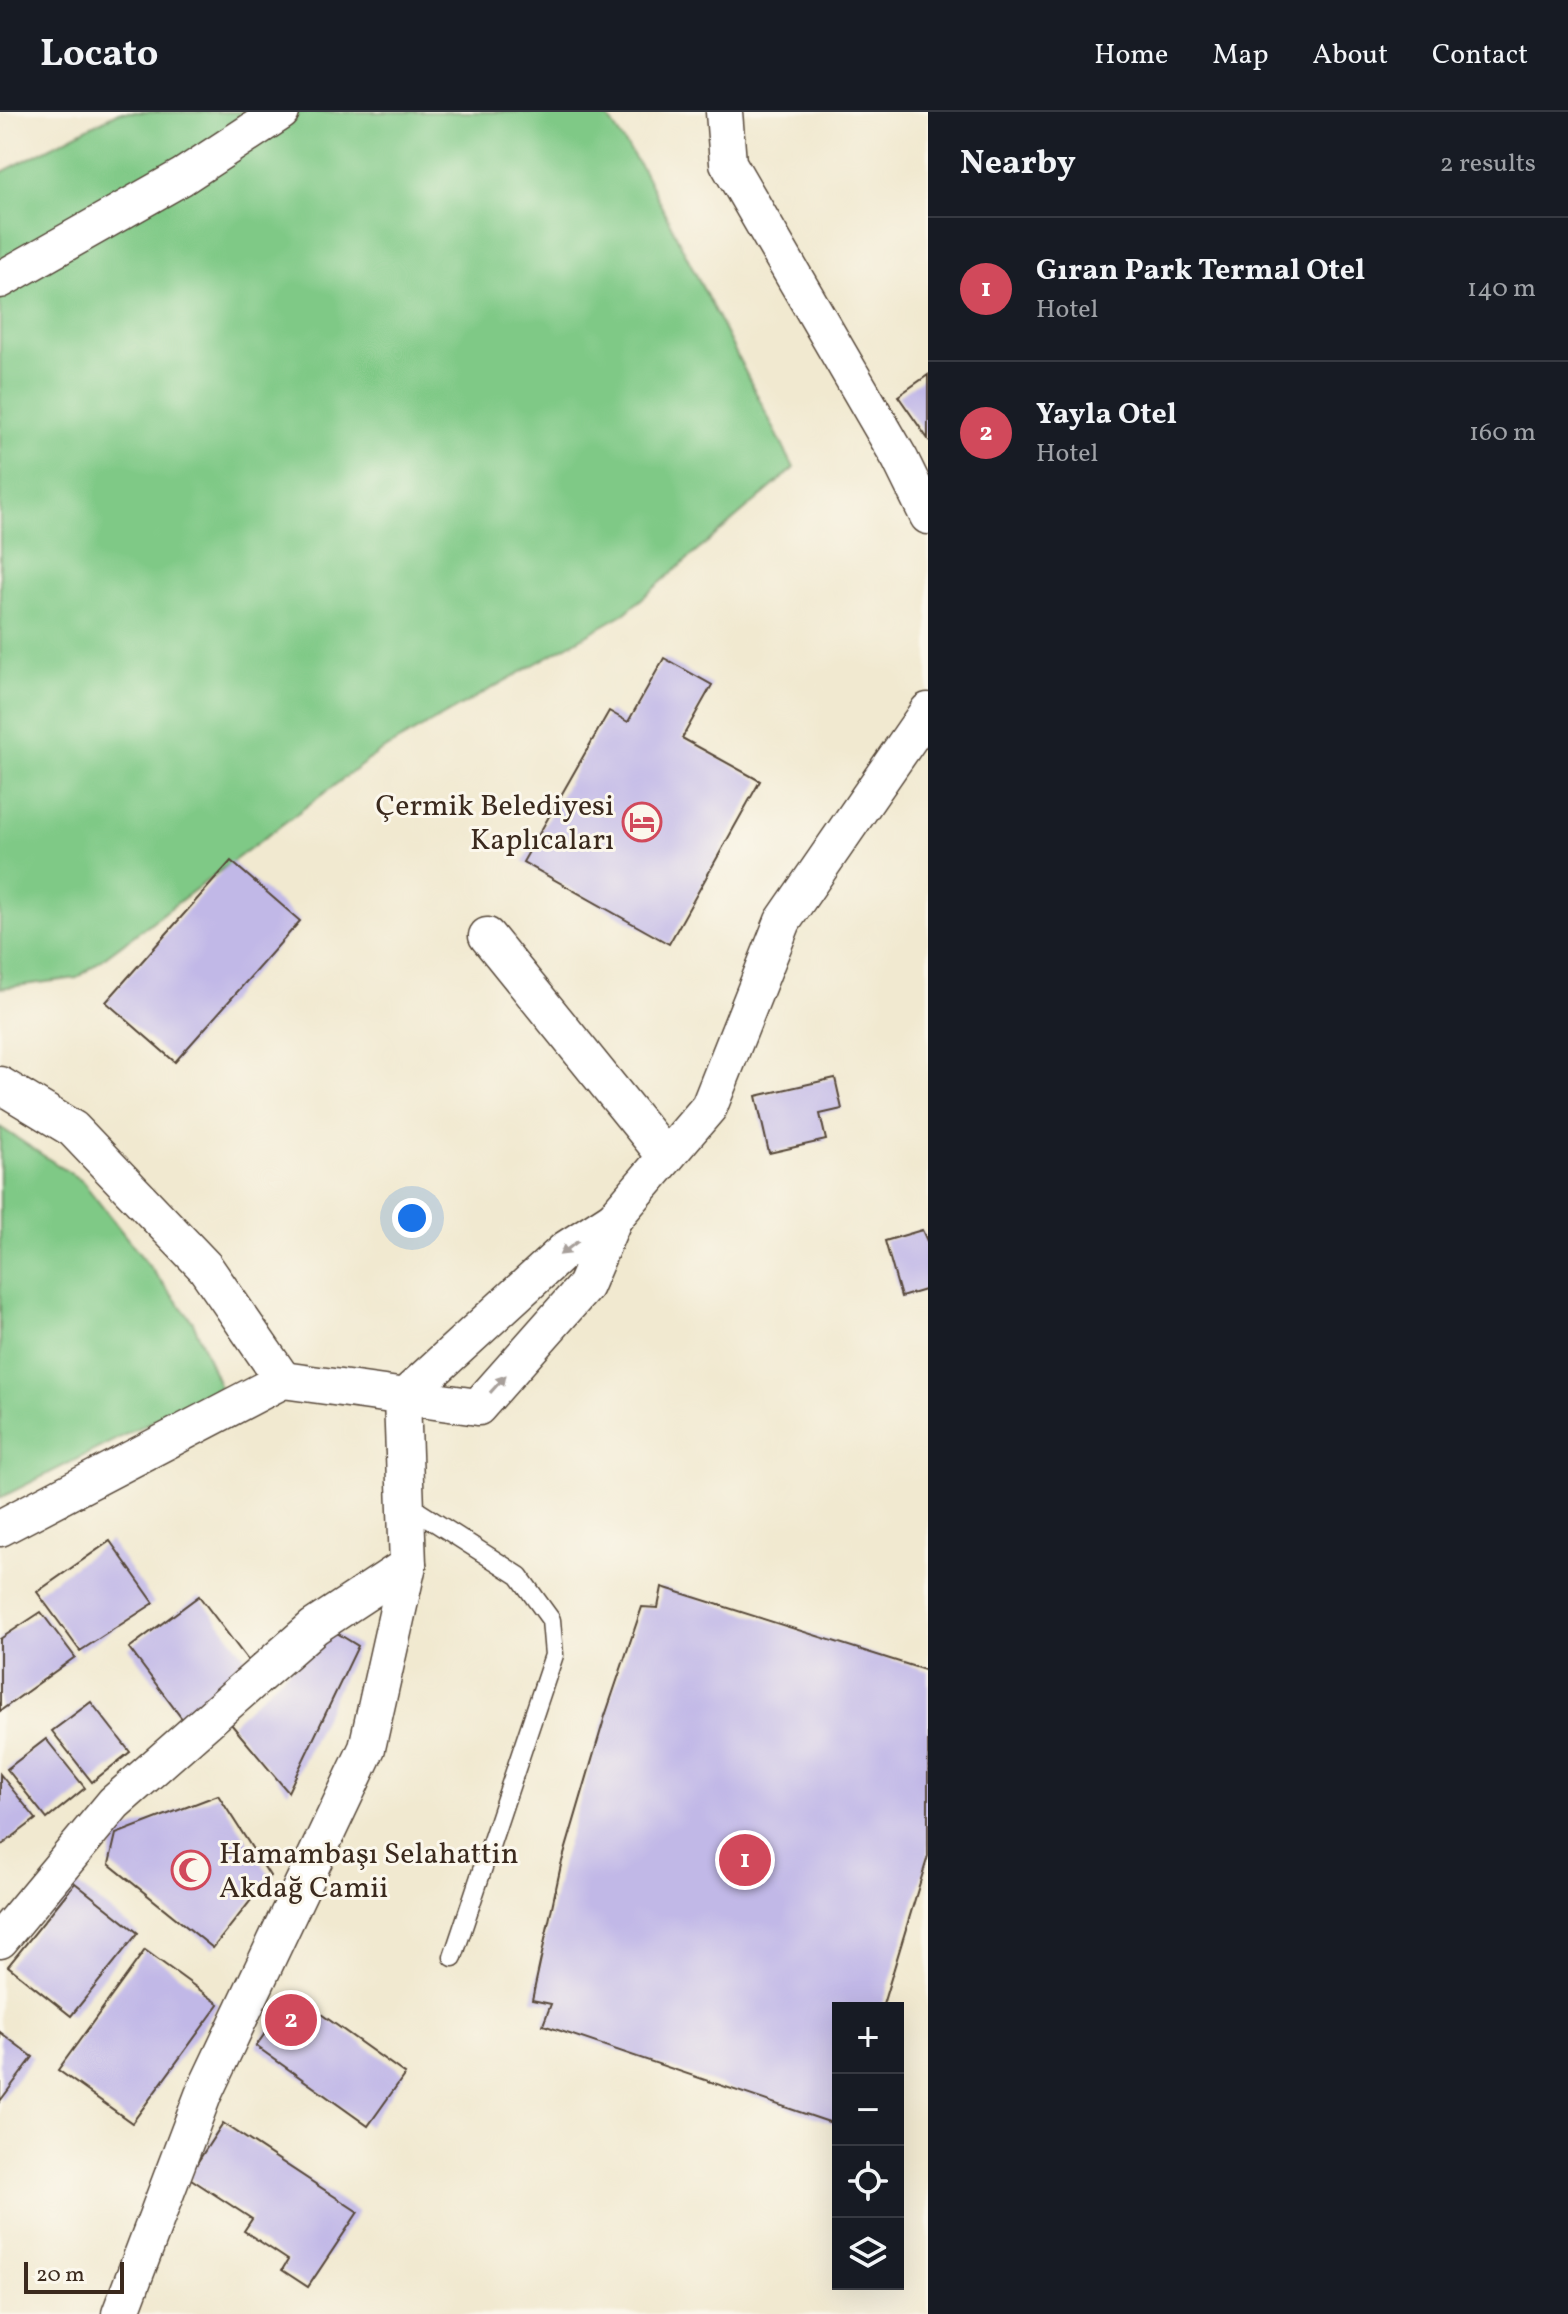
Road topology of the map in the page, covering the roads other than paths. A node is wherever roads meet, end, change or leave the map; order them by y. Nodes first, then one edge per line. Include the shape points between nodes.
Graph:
1 (281, 112) edge
2 (724, 112) edge
3 (0, 280) edge
4 (928, 516) edge
5 (928, 711) edge
6 (487, 936) dead end
7 (0, 1085) edge
8 (666, 1157) junction
9 (614, 1218) junction
10 (283, 1380) junction
11 (402, 1399) junction
12 (405, 1503) junction
13 (0, 1528) edge
14 (408, 1565) junction
15 (0, 1940) edge
16 (453, 1957) dead end
17 (120, 2314) edge

1 - 3 street via 182,177
2 - 4 street via 728,163
5 - 8 street via 783,921 709,1107
6 - 8 street
7 - 10 street via 73,1129 205,1267
8 - 9 street
9 -> 11 street via 566,1249
11 -> 9 street via 478,1407 585,1286
10 - 11 street
10 - 13 street
11 - 12 street
12 - 14 street
12 - 16 lane via 519,1576 551,1620 554,1655
14 - 15 street via 314,1627 114,1803
14 - 17 street via 367,1748 203,2095

